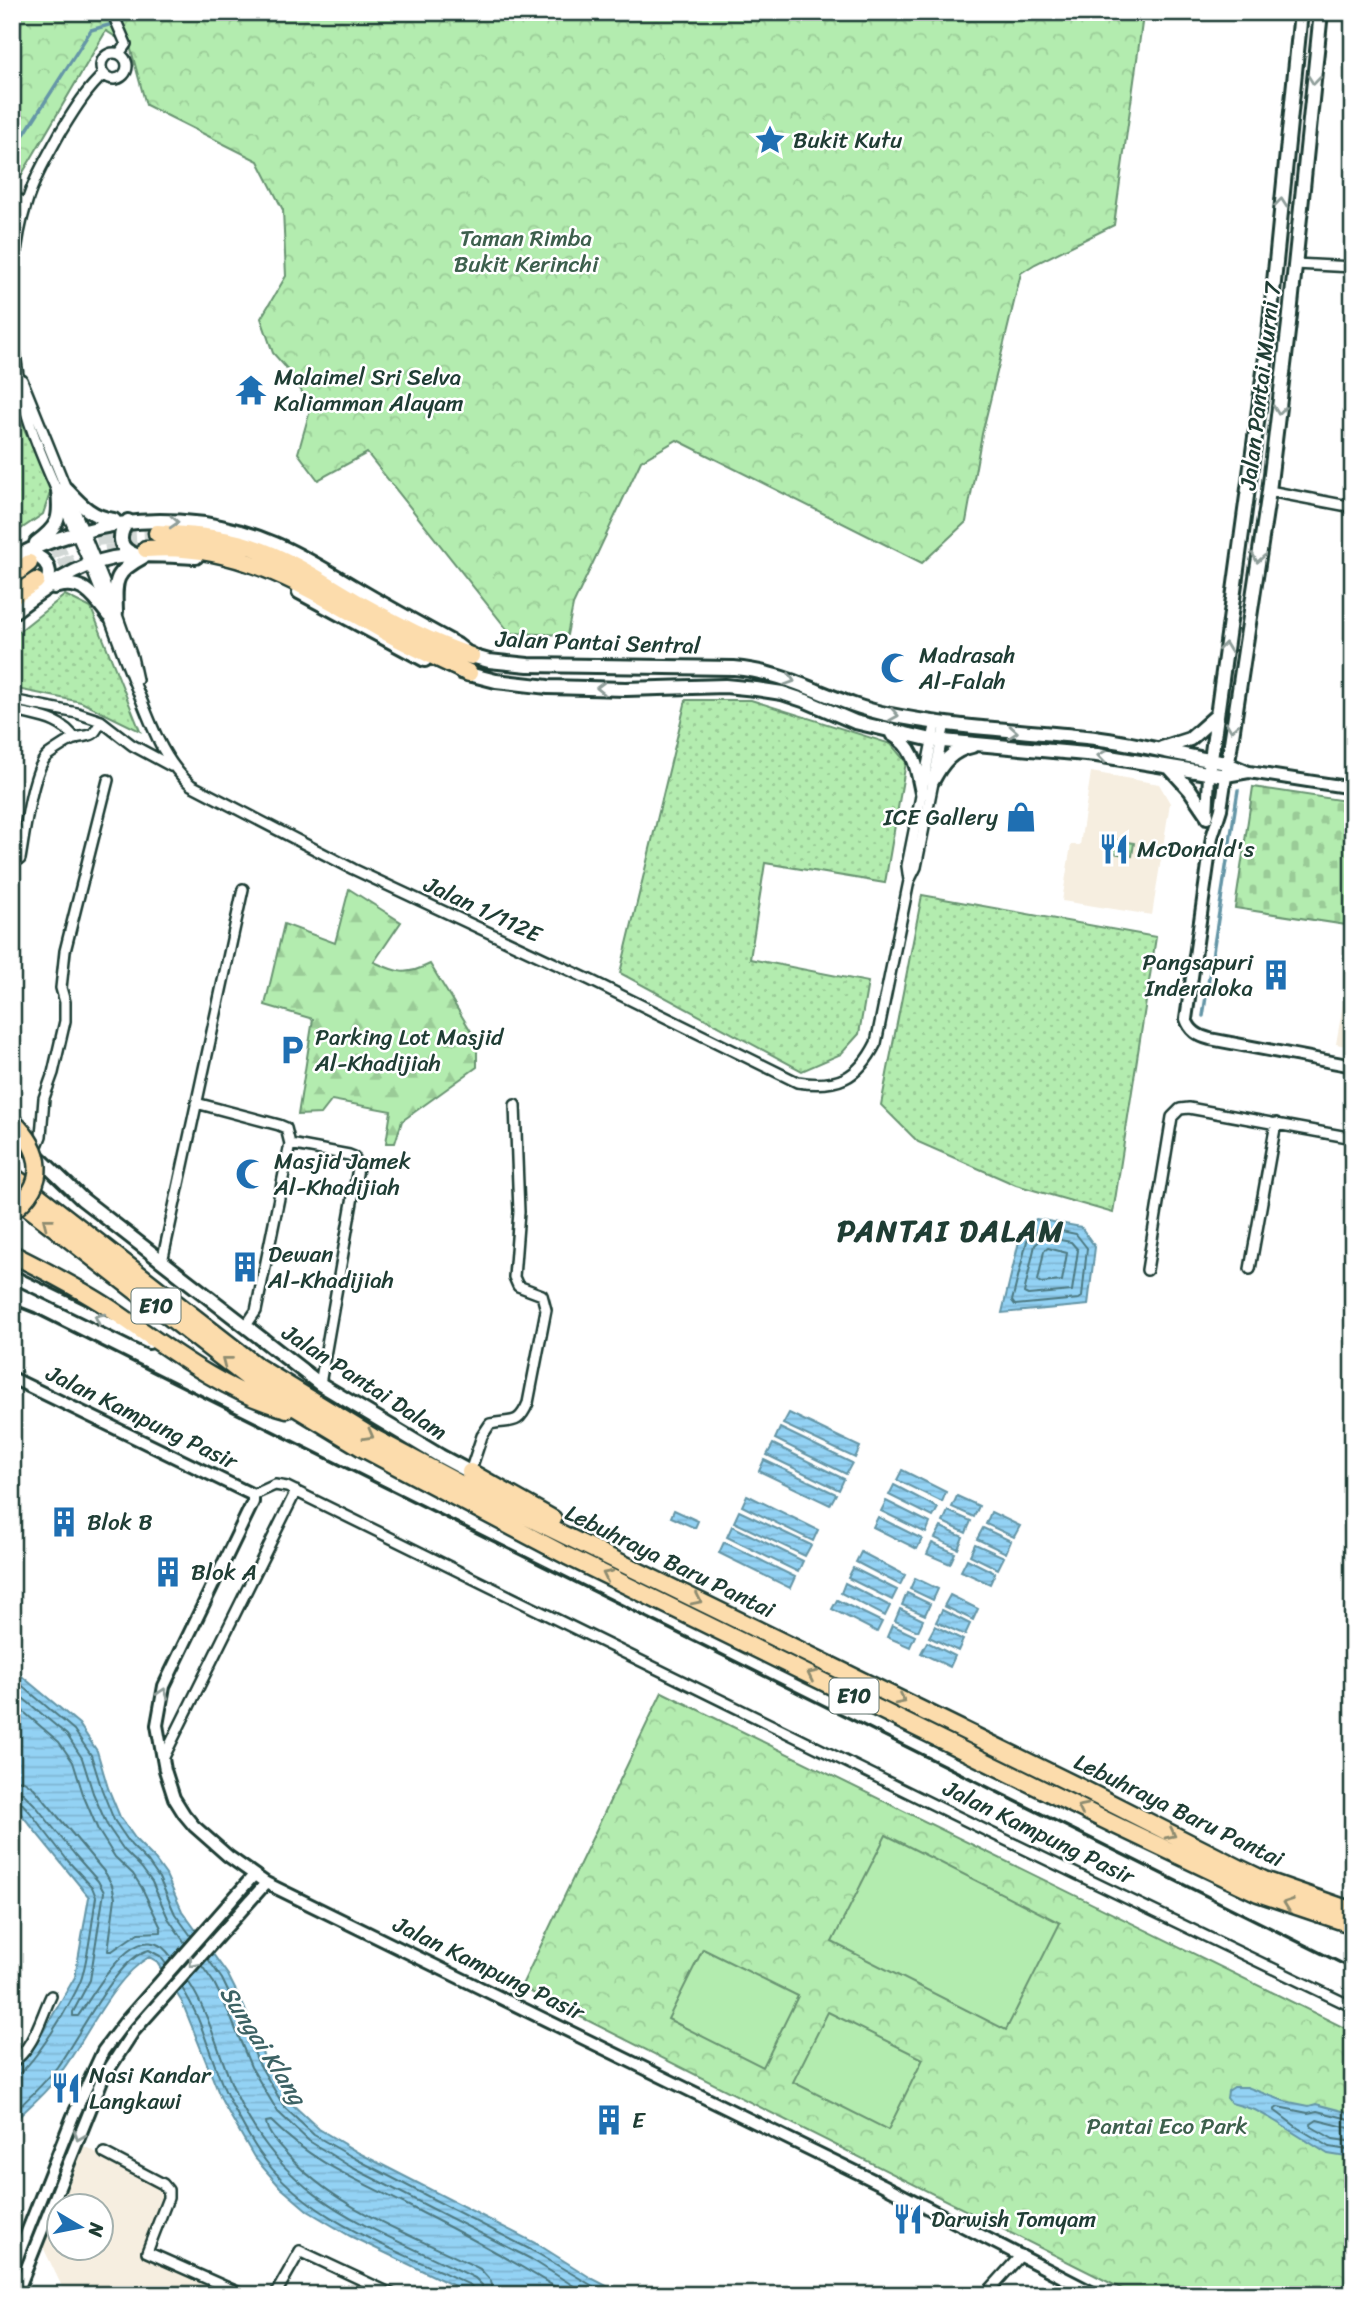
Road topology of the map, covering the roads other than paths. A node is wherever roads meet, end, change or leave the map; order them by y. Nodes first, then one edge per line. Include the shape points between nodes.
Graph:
1 (1301, 12) edge
2 (1321, 12) edge
3 (112, 14) edge
4 (119, 54) junction
5 (104, 74) junction
6 (12, 196) edge
7 (26, 204) junction
8 (1295, 264) junction
9 (1353, 267) edge
10 (62, 489) junction
11 (1269, 491) junction
12 (1353, 507) edge
13 (128, 521) junction
14 (80, 532) junction
15 (157, 533) tunnel mouth
16 (144, 553) junction
17 (19, 560) edge
18 (93, 563) junction
19 (12, 576) edge
20 (40, 585) junction
21 (12, 597) edge
22 (12, 613) edge
23 (113, 614) junction
24 (470, 664) junction
25 (625, 668) junction
26 (759, 670) junction
27 (626, 689) junction
28 (756, 689) junction
29 (12, 700) edge
30 (12, 710) edge
31 (1217, 715) junction
32 (101, 721) junction
33 (941, 722) junction
34 (884, 730) junction
35 (75, 738) junction
36 (937, 740) junction
37 (982, 744) junction
38 (1155, 750) junction
39 (1211, 760) junction
40 (173, 766) junction
41 (1170, 768) junction
42 (1227, 769) junction
43 (1209, 775) junction
44 (108, 779) dead end
45 (933, 780) junction
46 (1353, 788) edge
47 (922, 793) junction
48 (1207, 815) junction
49 (1212, 837) junction
50 (20, 859) dead end
51 (909, 881) junction
52 (243, 889) dead end
53 (1353, 1066) edge
54 (196, 1103) junction
55 (515, 1105) dead end
56 (12, 1121) edge
57 (1276, 1123) junction
58 (12, 1137) edge
59 (1353, 1138) edge
60 (290, 1144) junction
61 (34, 1153) junction
62 (12, 1175) edge
63 (12, 1195) edge
64 (12, 1211) edge
65 (12, 1255) edge
66 (162, 1262) junction
67 (1250, 1269) dead end
68 (1147, 1270) dead end
69 (12, 1276) edge
70 (245, 1327) junction
71 (183, 1359) junction
72 (12, 1378) edge
73 (320, 1384) junction
74 (303, 1413) junction
75 (470, 1472) junction
76 (296, 1491) junction
77 (253, 1495) junction
78 (613, 1560) junction
79 (163, 1759) junction
80 (254, 1875) junction
81 (266, 1882) junction
82 (1353, 1911) edge
83 (1353, 1925) edge
84 (51, 1996) dead end
85 (1353, 2007) edge
86 (12, 2062) edge
87 (104, 2153) dead end
88 (1021, 2255) junction
89 (12, 2270) edge
90 (1061, 2278) junction
91 (18, 2295) edge
92 (244, 2295) edge
93 (275, 2295) edge
94 (394, 2295) edge
95 (985, 2295) edge
96 (1075, 2295) edge
97 (1097, 2295) edge

31 -> 1 main road, Jalan Pantai Murni 7 via 1268,342
2 -> 8 main road, Jalan Pantai Murni 7
3 - 4 street via 126,44
4 - 5 street via 103,60
4 - 5 street via 127,63 125,74 116,79
5 - 7 street, Jalan 1/112E via 70,117
6 - 7 street
7 - 10 street, Jalan 1/112E via 15,267 18,372
8 - 9 street
8 -> 11 main road, Jalan Pantai Murni 7
10 - 13 main road via 93,514
10 - 14 street, Jalan 1/112E
10 - 17 main road via 58,522
11 - 12 street
11 -> 42 main road, Jalan Pantai Murni 7
13 - 14 main road, Jalan Pantai Sentral
13 - 16 main road via 120,541 129,553
13 -> 24 main road, Jalan Pantai Sentral via 226,528 273,543 457,645
14 - 17 main road, Jalan Pantai Sentral
14 - 18 street, Jalan 1/112E
15 - 24 highway via 209,537 279,558
16 - 18 main road
16 - 23 main road via 116,579
16 - 24 highway via 191,549 256,564 304,584 410,644
17 - 19 highway
17 - 20 main road via 34,555 44,561 50,576
18 - 20 main road
18 - 23 street, Jalan 1/112E
20 - 21 highway
20 - 22 main road
20 - 23 main road via 83,587
23 - 40 street, Jalan 1/112E via 132,657 142,701
24 - 25 main road, Jalan Pantai Sentral
27 -> 24 main road, Jalan Pantai Sentral via 496,681
25 - 26 main road, Jalan Pantai Sentral
25 - 27 main road
26 - 28 main road
26 -> 33 main road, Jalan Pantai Sentral via 884,714
27 - 28 main road, Jalan Pantai Sentral
28 - 34 main road, Jalan Pantai Sentral via 794,697
29 - 32 street
30 - 35 street via 53,721
31 - 38 main road via 1190,740
31 - 39 main road, Jalan Pantai Murni 7
32 - 35 street via 89,737
32 - 40 street via 132,745
33 - 36 street
33 -> 38 main road, Jalan Pantai Sentral via 1088,737
34 - 36 main road, Jalan Pantai Sentral
34 - 47 main road via 914,757
35 - 50 street via 48,755 39,767
36 - 37 main road, Jalan Pantai Sentral
36 - 45 street
36 - 47 street
41 -> 37 main road, Jalan Pantai Sentral via 1097,755
37 - 45 main road via 952,755
38 - 39 main road, Jalan Pantai Sentral
39 - 42 main road, Jalan Pantai Sentral
39 - 43 main road, Jalan Pantai Murni 7
40 - 51 street, Jalan 1/112E via 191,785 241,813 797,1082 840,1081 867,1061 876,1043
41 - 43 main road, Jalan Pantai Sentral
41 - 48 main road
42 - 43 main road, Jalan Pantai Sentral
42 - 46 street
42 - 49 street
43 - 48 street
44 - 61 street via 65,951 61,988 65,1021
45 - 51 street via 916,867
47 - 51 street via 907,866
48 - 49 street
49 - 53 street via 1186,1019 1192,1030 1202,1037
52 - 54 street
54 - 60 street via 286,1128
54 - 66 street
55 - 75 street via 519,1212 514,1277 518,1286 540,1293 545,1310 523,1414 513,1422 490,1424
56 - 64 highway, bridge via 30,1142 39,1170 27,1197
57 - 59 street
57 - 67 street
57 - 68 street via 1189,1108 1172,1117
58 - 61 main road, Jalan Pantai Dalam
60 - 70 street via 256,1311
60 - 73 street via 349,1155 358,1168
61 - 66 main road, Jalan Pantai Dalam via 82,1199
62 -> 78 highway, Lebuhraya Baru Pantai / E10 via 299,1394 374,1438
74 -> 63 highway, Lebuhraya Baru Pantai / E10 via 253,1381
65 - 71 highway via 79,1289
66 - 70 main road, Jalan Pantai Dalam
71 -> 69 street
70 - 73 main road, Jalan Pantai Dalam
71 - 74 highway via 269,1405
72 - 77 street, Jalan Kampung Pasir
73 - 75 main road, Jalan Pantai Dalam
83 -> 74 highway, Lebuhraya Baru Pantai / E10 via 1258,1893 1115,1825 567,1556
75 - 78 highway
76 - 77 street, Jalan Kampung Pasir via 275,1485
76 - 79 street
76 - 85 street, Jalan Kampung Pasir
79 -> 77 street, Jalan Kampung Pasir via 157,1725 164,1686
78 -> 82 highway, Lebuhraya Baru Pantai / E10 via 1264,1880
79 - 80 street, Jalan Kampung Pasir via 174,1798 194,1826
80 - 81 street, Jalan Kampung Pasir
80 - 89 street via 103,2050
81 - 88 street, Jalan Kampung Pasir
81 -> 91 street via 133,2032 102,2080
84 - 86 street via 28,2045
87 - 92 street via 168,2190 147,2252
88 - 90 street, Jalan Kampung Pasir
88 - 95 street
90 - 96 street
90 - 97 street, Jalan Kampung Pasir
93 - 94 street via 300,2251

